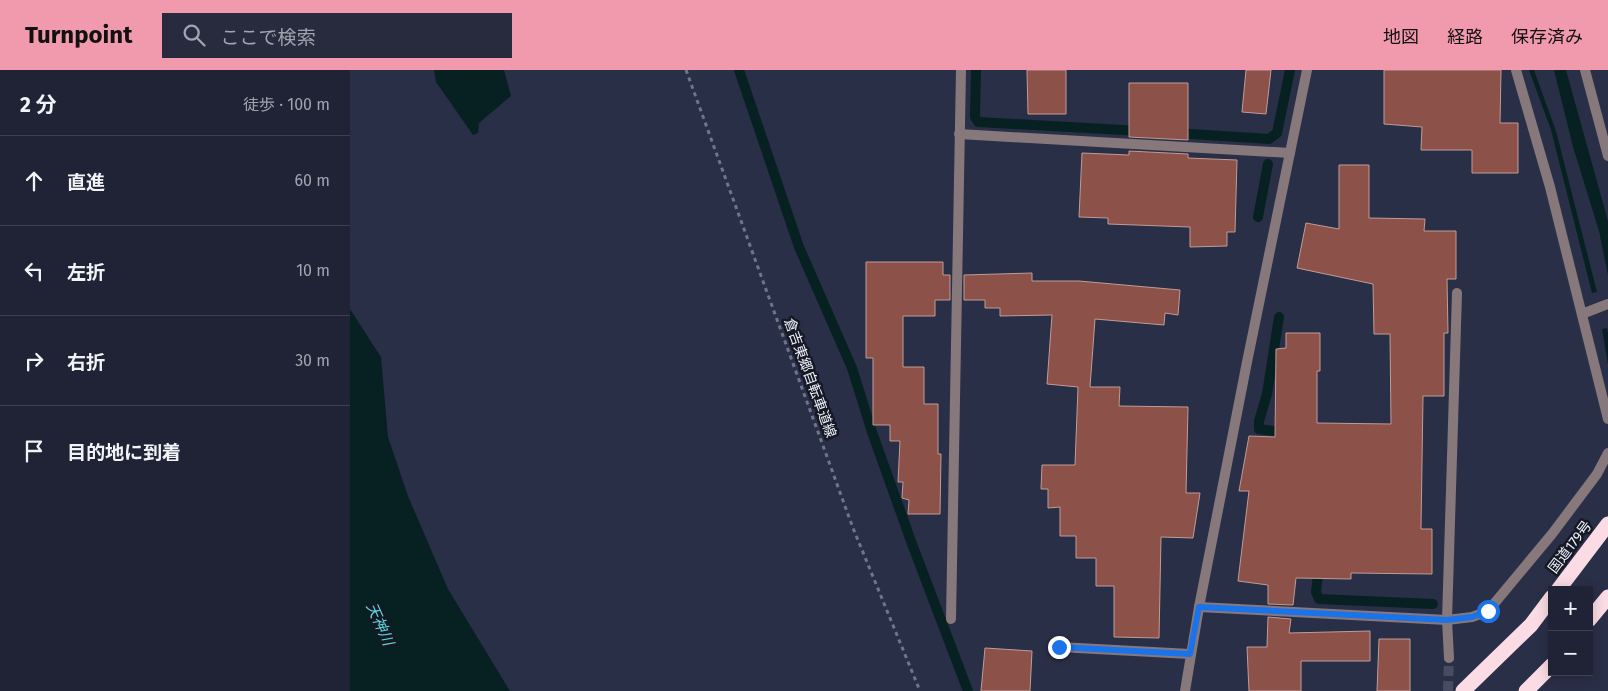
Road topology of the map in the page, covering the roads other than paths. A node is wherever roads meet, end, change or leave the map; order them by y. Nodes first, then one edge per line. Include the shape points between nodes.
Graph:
1 (961, 70) edge
2 (1308, 70) edge
3 (1516, 70) edge
4 (1585, 70) edge
5 (959, 134) junction
6 (1290, 153) junction
7 (1608, 156) edge
8 (1457, 293) dead end
9 (1608, 304) edge
10 (1582, 314) junction
11 (1608, 419) edge
12 (1608, 453) edge
13 (1608, 524) edge
14 (1561, 586) edge
15 (1608, 597) edge
16 (1548, 603) edge
17 (1199, 607) junction
18 (1593, 615) edge
19 (951, 619) dead end
20 (1447, 620) junction
21 (1059, 647) dead end
22 (1190, 654) junction
23 (1448, 658) tunnel mouth
24 (1548, 669) edge
25 (1185, 691) edge
26 (1464, 691) edge
27 (1526, 691) edge

1 - 5 street
2 - 6 street
3 - 10 street
4 - 7 street
5 - 6 street
5 - 19 street
6 - 17 street
8 - 20 street
9 - 10 street
10 - 11 street
12 - 20 street via 1597,474 1552,534 1488,611
13 - 14 highway, 国道179号
15 - 18 highway
16 - 26 highway via 1531,625
17 - 20 street
17 - 22 street
20 - 23 street
21 - 22 street
22 - 25 street
24 - 27 highway

